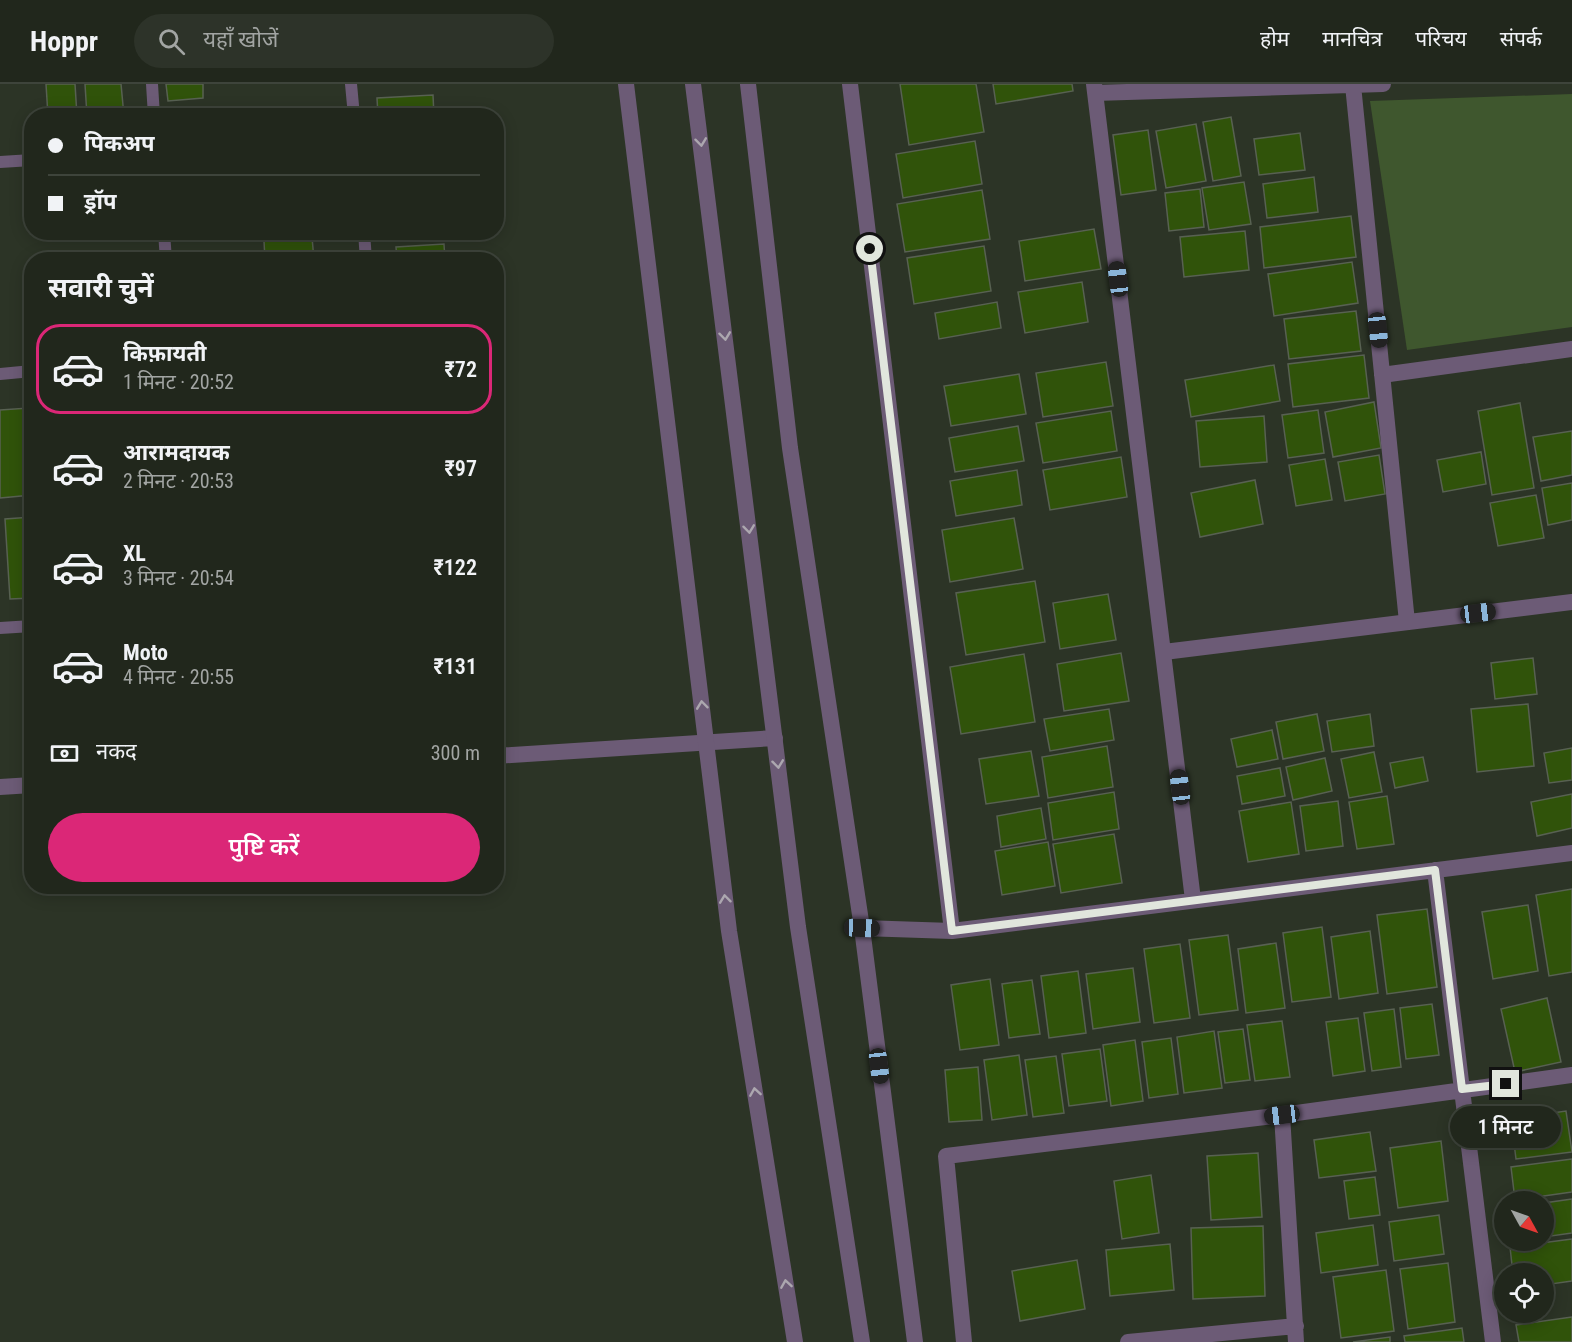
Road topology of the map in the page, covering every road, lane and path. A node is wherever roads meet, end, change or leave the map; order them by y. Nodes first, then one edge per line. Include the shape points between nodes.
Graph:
1 (152, 84) edge
2 (351, 84) edge
3 (626, 84) edge
4 (693, 84) edge
5 (748, 84) edge
6 (850, 84) edge
7 (1383, 84) edge
8 (1353, 85) edge
9 (1095, 88) edge
10 (154, 108) edge
11 (353, 108) edge
12 (24, 160) edge
13 (0, 162) edge
14 (1572, 349) edge
15 (24, 372) edge
16 (0, 374) edge
17 (1382, 375) junction
18 (1572, 602) edge
19 (1407, 622) junction
20 (24, 626) edge
21 (0, 628) edge
22 (1164, 652) junction
23 (775, 738) junction
24 (706, 742) junction
25 (504, 755) edge
26 (24, 786) edge
27 (0, 787) edge
28 (1572, 853) edge
29 (1435, 870) junction
30 (1193, 900) junction
31 (862, 928) junction
32 (952, 931) junction
33 (1572, 1075) edge
34 (1462, 1089) junction
35 (1282, 1115) junction
36 (1296, 1334) edge
37 (795, 1342) edge
38 (862, 1342) edge
39 (915, 1342) edge
40 (964, 1342) edge
41 (1128, 1342) edge
42 (1493, 1342) edge

1 - 10 lane
2 - 11 lane
24 -> 3 street
4 -> 23 street
5 - 31 street via 790,448
6 - 32 street
7 - 8 street
8 - 9 street
8 - 17 street
9 - 22 street
12 - 13 lane
14 - 17 street
15 - 16 lane
17 - 19 street
18 - 19 street
19 - 22 street
20 - 21 lane
22 - 30 street
23 - 24 street
23 -> 38 street via 798,927
24 - 25 street
37 -> 24 street via 729,931
26 - 27 street
28 - 29 street
29 - 30 street
29 - 34 street
30 - 32 street
31 - 32 street
31 - 39 street
33 - 34 street
34 - 35 street
34 - 42 street
35 - 36 street
35 - 40 street via 946,1156
36 - 41 street

